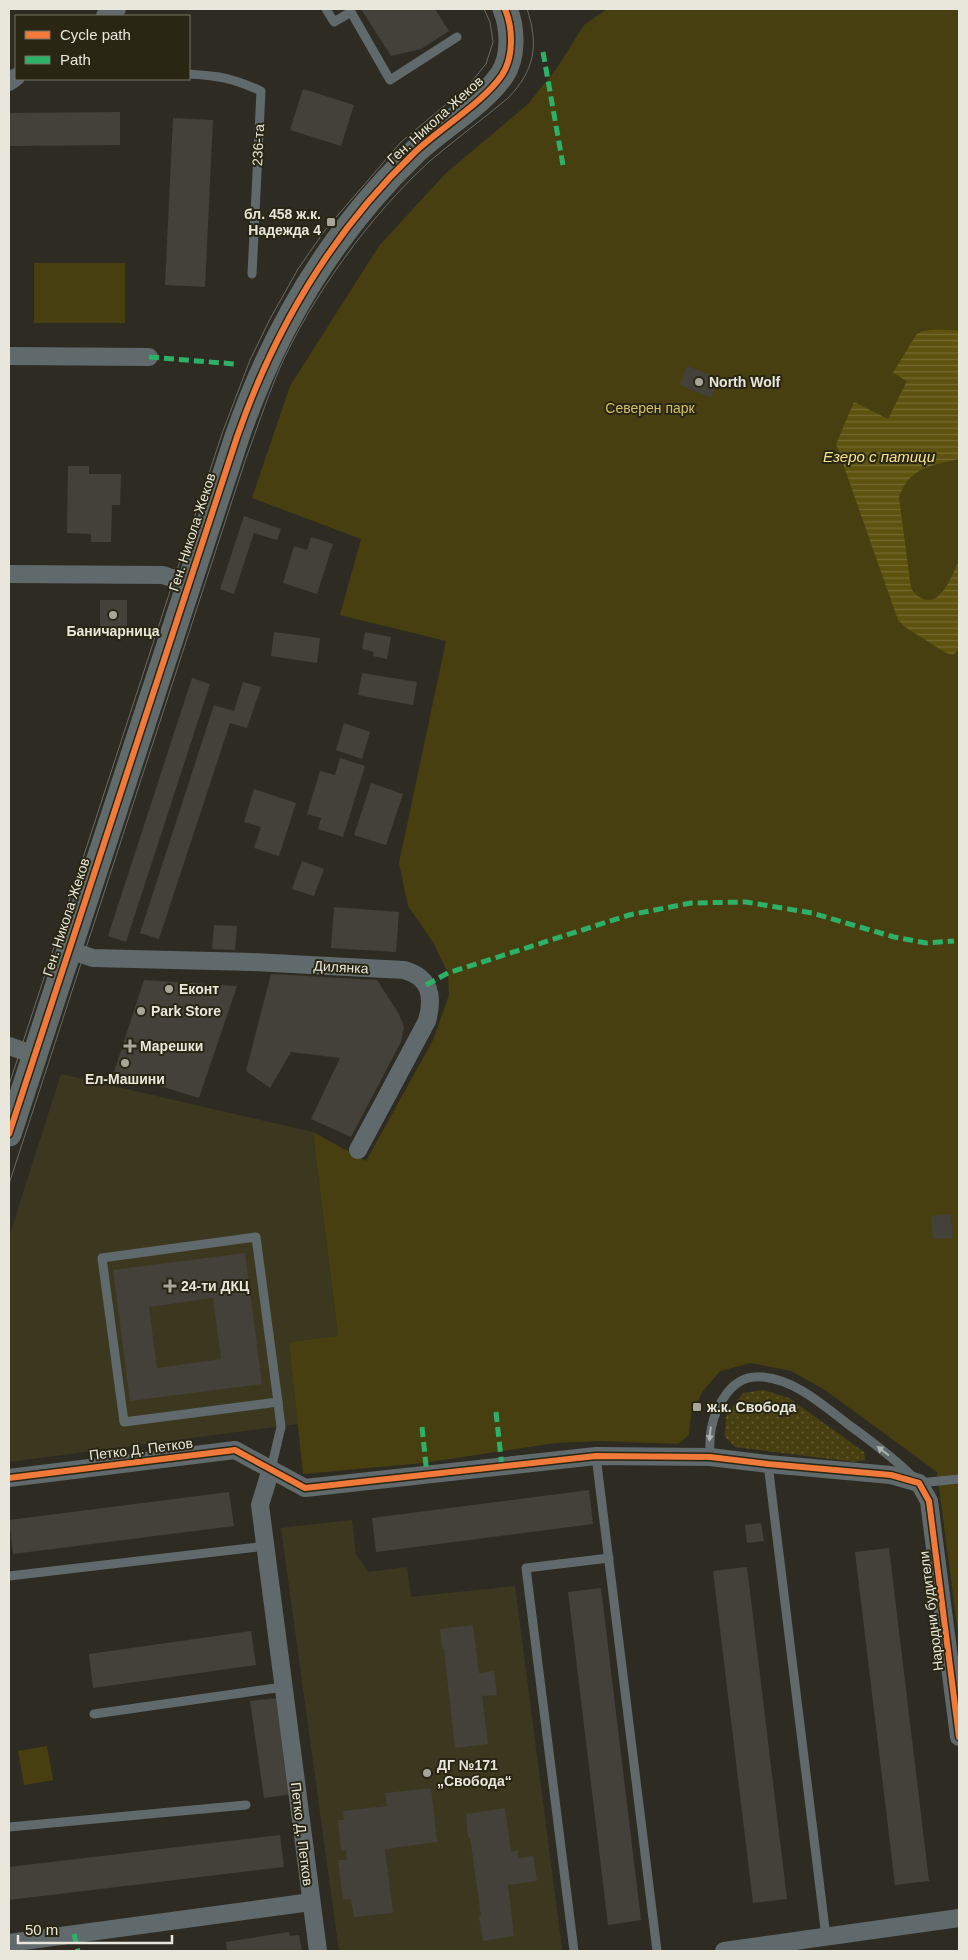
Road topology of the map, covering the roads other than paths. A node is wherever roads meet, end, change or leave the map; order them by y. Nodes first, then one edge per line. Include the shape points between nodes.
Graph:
1 (326, 9) edge
2 (505, 9) edge
3 (458, 37) dead end
4 (190, 74) edge
5 (252, 274) dead end
6 (9, 356) edge
7 (150, 357) dead end
8 (9, 574) edge
9 (189, 584) junction
10 (69, 950) junction
11 (9, 1046) edge
12 (34, 1055) junction
13 (9, 1134) edge
14 (358, 1150) dead end
15 (278, 1402) junction
16 (596, 1456) junction
17 (710, 1457) junction
18 (768, 1464) junction
19 (271, 1469) junction
20 (9, 1478) edge
21 (959, 1478) edge
22 (919, 1483) junction
23 (266, 1546) junction
24 (609, 1558) junction
25 (9, 1576) edge
26 (283, 1687) junction
27 (94, 1714) dead end
28 (959, 1737) edge
29 (246, 1804) dead end
30 (9, 1826) edge
31 (311, 1902) junction
32 (959, 1918) edge
33 (826, 1937) junction
34 (9, 1943) edge
35 (318, 1951) edge
36 (574, 1951) edge
37 (656, 1951) edge
38 (724, 1951) edge

1 - 3 lane via 334,22 351,12 390,80
2 - 9 street, Ген. Никола Жеков via 511,42 503,74 488,91 414,153 370,200 327,256 283,327 249,401
4 - 5 lane, 236-та via 227,78 261,91
6 - 7 street
8 - 9 street via 163,575
9 - 10 street, Ген. Никола Жеков
10 - 12 street, Ген. Никола Жеков
10 - 14 street, Дилянка via 93,958 271,963 404,970 417,974 430,995 427,1021
11 - 12 street
12 - 13 street, Ген. Никола Жеков
15 - 15 lane via 124,1422 102,1258 256,1237
15 - 19 lane via 281,1427
16 - 17 street
16 - 19 street via 305,1488
16 - 24 lane
17 - 18 street
22 -> 17 lane via 899,1462 814,1399 790,1384 763,1377 743,1379 728,1391 712,1422
18 - 22 street via 892,1475
18 - 33 lane
19 - 20 street, Петко Д. Петков via 235,1450
19 - 23 street, Петко Д. Петков via 260,1505
21 - 22 lane
22 - 28 street, Народни будители via 929,1501 934,1528
23 - 25 lane
23 - 26 street, Петко Д. Петков
24 - 36 lane via 526,1568
24 - 37 lane
26 - 27 lane
26 - 31 street, Петко Д. Петков
29 - 30 lane
31 - 34 street, Петко Д. Петков
31 - 35 street, Петко Д. Петков
32 - 33 street
33 - 38 street

